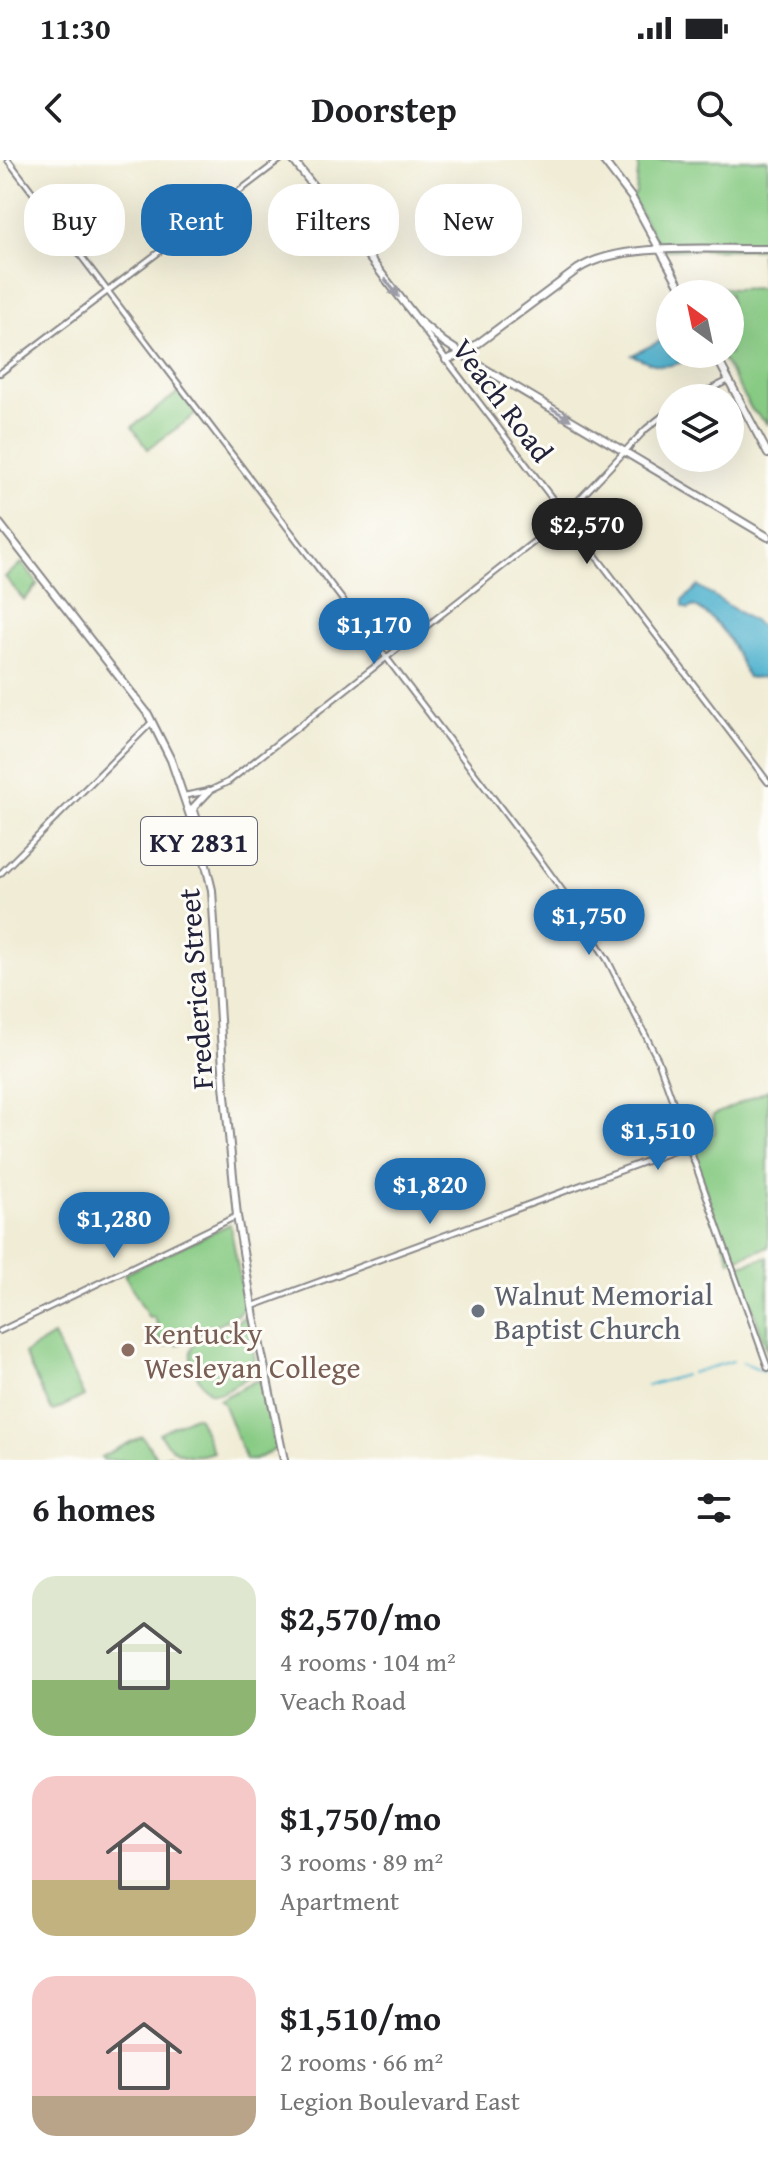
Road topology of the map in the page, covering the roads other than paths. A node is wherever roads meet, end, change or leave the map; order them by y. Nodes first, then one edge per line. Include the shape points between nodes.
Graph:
1 (8, 160) edge
2 (280, 160) edge
3 (293, 160) edge
4 (603, 160) edge
5 (768, 249) edge
6 (661, 250) junction
7 (677, 280) edge
8 (106, 290) junction
9 (409, 310) junction
10 (461, 354) junction
11 (448, 363) junction
12 (723, 368) edge
13 (2, 371) edge
14 (729, 380) junction
15 (721, 384) edge
16 (656, 421) edge
17 (624, 452) junction
18 (768, 454) edge
19 (565, 516) junction
20 (0, 524) edge
21 (768, 537) edge
22 (385, 658) junction
23 (153, 722) junction
24 (768, 782) edge
25 (209, 791) junction
26 (183, 796) junction
27 (197, 837) junction
28 (0, 874) edge
29 (690, 1145) junction
30 (237, 1216) junction
31 (252, 1307) junction
32 (0, 1331) edge
33 (768, 1368) edge
34 (284, 1460) edge

1 - 8 street
2 - 8 street
3 -> 9 main road
4 - 6 main road
5 - 6 main road
6 - 7 main road
6 - 10 main road via 592,261
8 - 13 street
8 - 22 street
9 - 10 main road
9 - 11 street, Veach Road
10 - 11 main road
10 -> 17 main road
11 - 19 street, Veach Road
12 - 14 main road
14 - 15 street
14 - 18 main road
16 - 17 street
17 - 19 street
17 - 21 main road
19 - 22 street
19 - 24 street, Veach Road
20 - 23 main road, Frederica Street / KY 2831
22 - 25 street via 228,782
22 - 29 street via 585,923 649,1039
23 - 26 main road, Frederica Street / KY 2831
23 - 28 street
25 - 26 street
25 - 27 main road via 193,808 201,832
26 - 27 main road, Frederica Street / KY 2831
27 - 30 main road, Frederica Street / KY 2831 via 214,903
29 - 31 street
29 - 33 street
30 - 31 main road, Frederica Street / KY 2831
30 - 32 street
31 - 34 main road, Frederica Street / KY 2831

